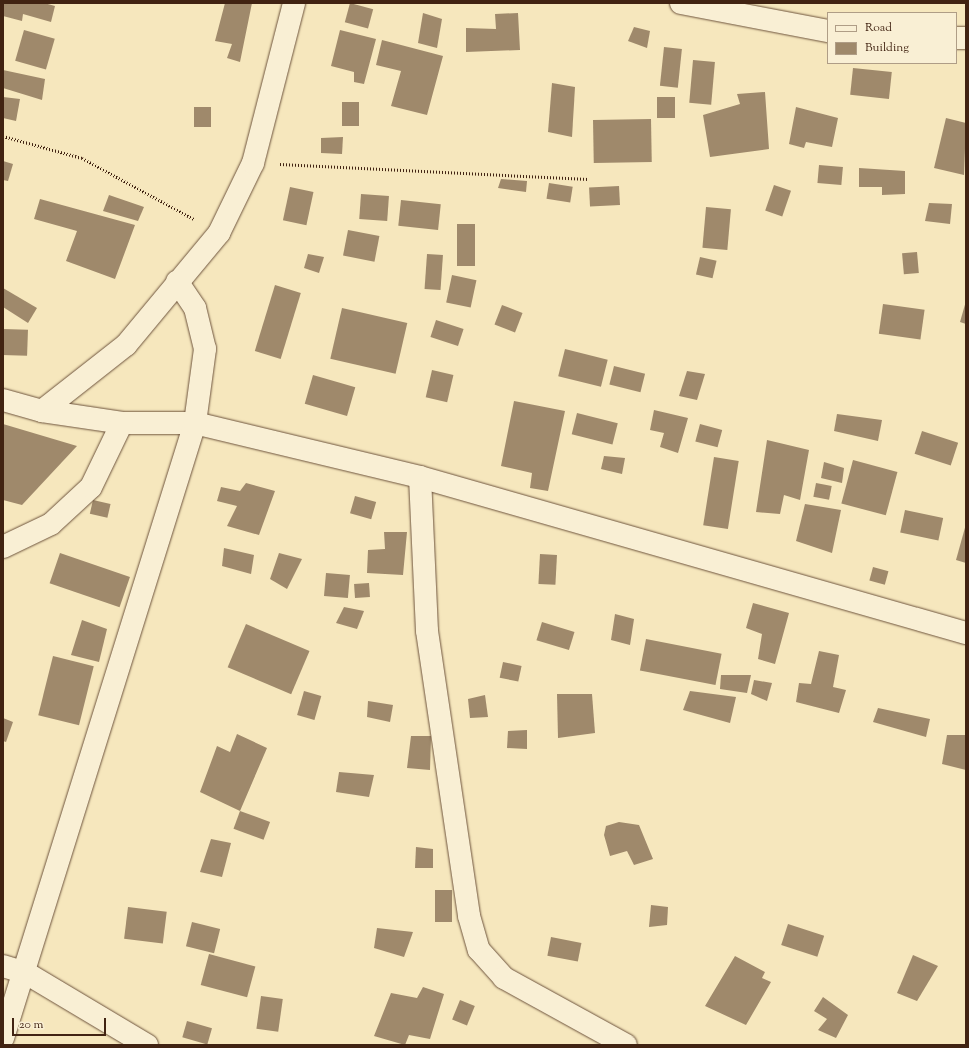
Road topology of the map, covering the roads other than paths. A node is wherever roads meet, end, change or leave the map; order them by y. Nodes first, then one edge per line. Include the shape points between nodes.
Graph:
1 (294, 3) edge
2 (681, 3) edge
3 (827, 31) edge
4 (177, 281) junction
5 (3, 400) edge
6 (42, 411) junction
7 (122, 423) junction
8 (195, 424) junction
9 (420, 477) junction
10 (3, 547) edge
11 (966, 633) edge
12 (3, 966) edge
13 (26, 973) junction
14 (3, 1038) edge
15 (147, 1045) edge
16 (626, 1045) edge

1 - 4 street via 253,163 219,233
2 - 3 street
4 - 6 street via 126,345
4 - 8 street via 195,308 206,349
5 - 6 street
6 - 7 street
7 - 8 street
7 - 10 street via 90,486 51,524
8 - 9 street
8 - 13 street
9 - 11 street
9 - 16 street via 427,631 469,916 479,950 504,978
12 - 13 street
13 - 14 street
13 - 15 street

